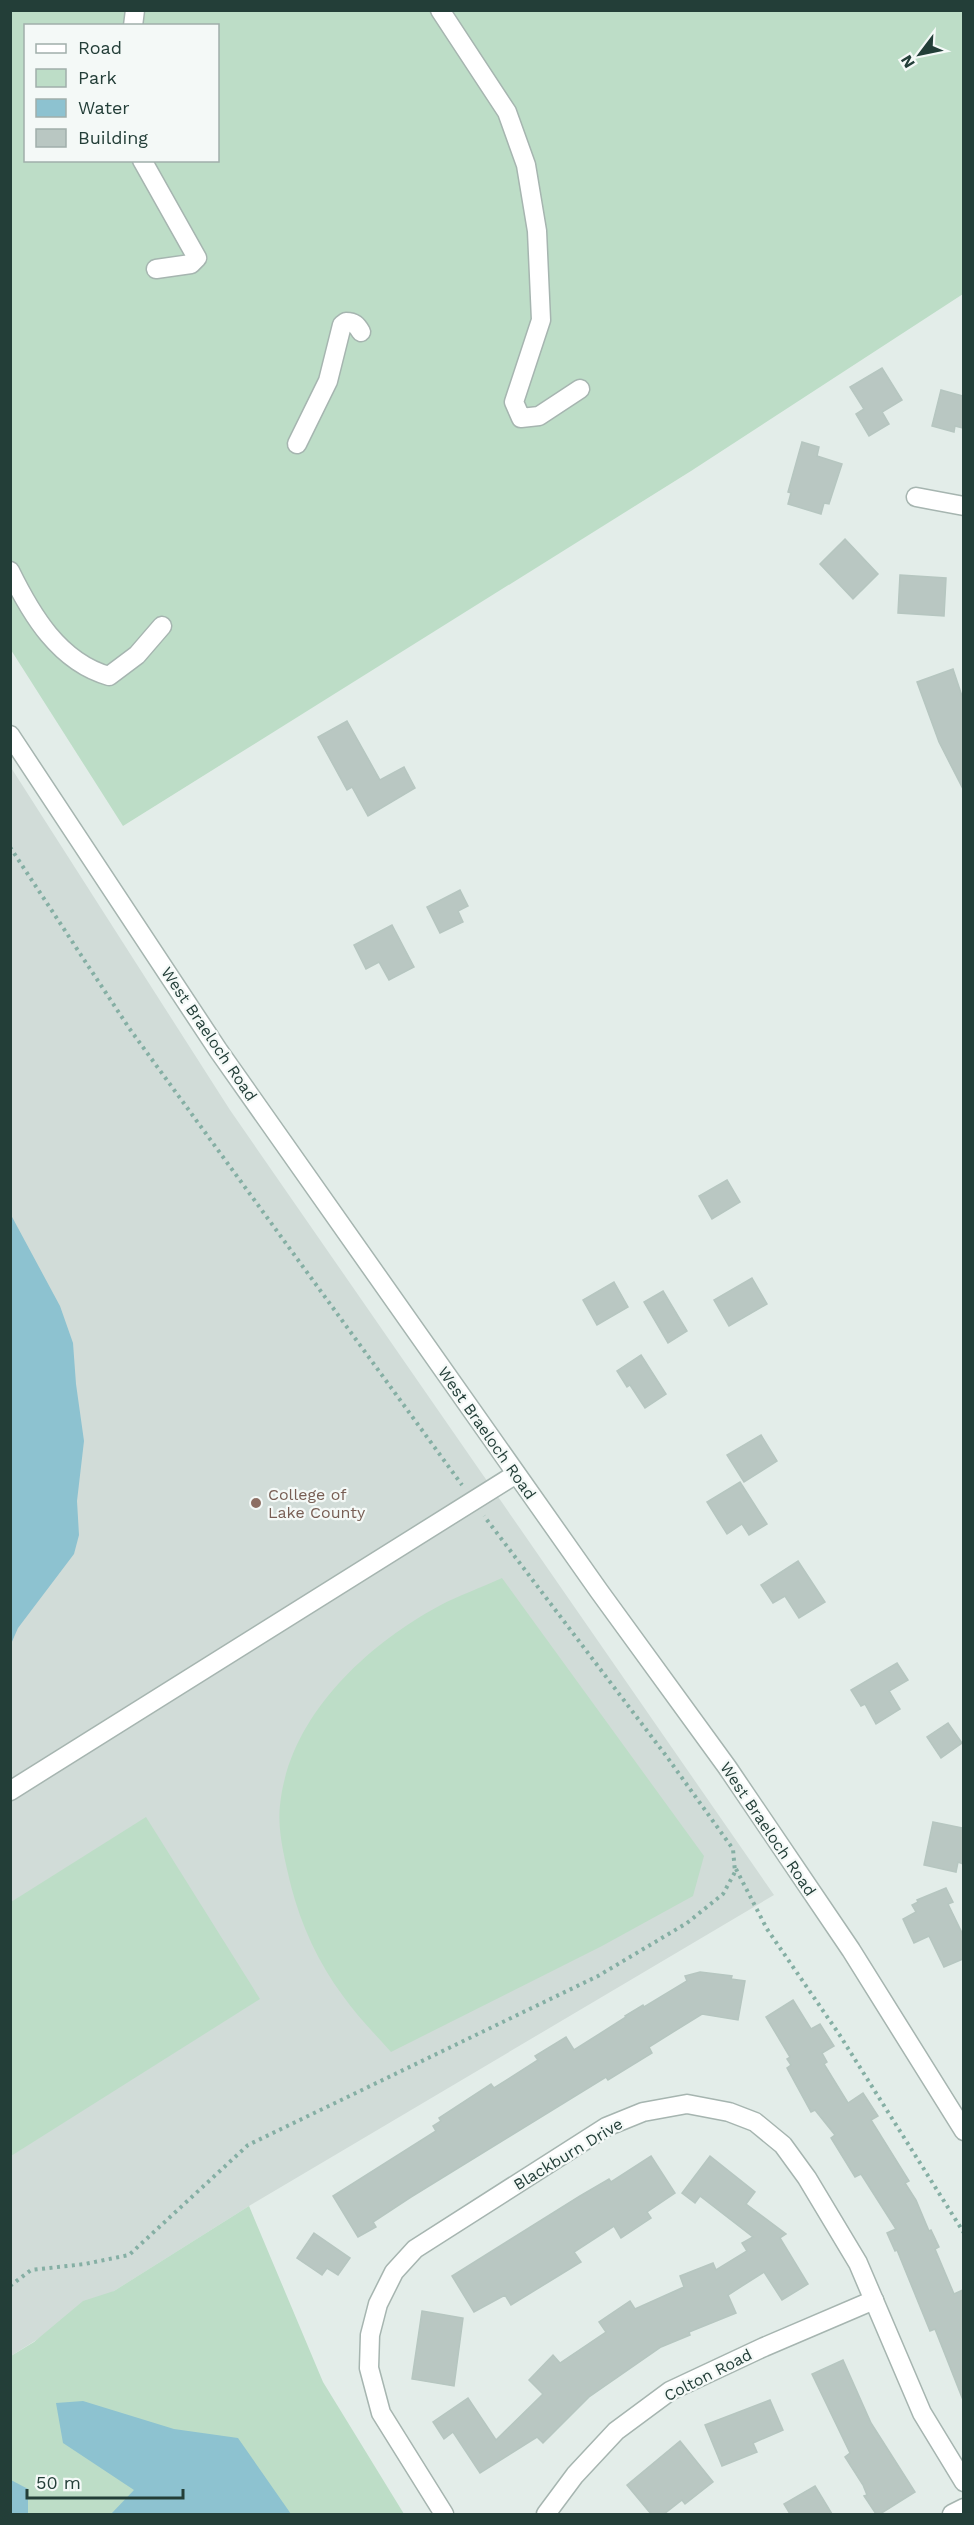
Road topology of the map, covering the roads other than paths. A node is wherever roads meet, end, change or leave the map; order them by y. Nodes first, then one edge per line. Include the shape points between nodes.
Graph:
1 (440, 10) edge
2 (143, 162) edge
3 (156, 269) dead end
4 (361, 332) dead end
5 (580, 389) dead end
6 (297, 444) dead end
7 (916, 497) dead end
8 (963, 506) edge
9 (10, 571) edge
10 (162, 626) dead end
11 (10, 735) edge
12 (516, 1474) junction
13 (10, 1791) edge
14 (963, 2131) edge
15 (873, 2300) junction
16 (963, 2482) edge
17 (963, 2508) edge
18 (444, 2514) edge
19 (546, 2514) edge
20 (952, 2514) edge

1 - 5 street via 507,112 526,165 537,231 541,320 514,402 521,418 539,416
2 - 3 street via 197,258 190,264
4 - 6 street via 351,322 342,326 328,381
7 - 8 street
9 - 10 street via 37,621 51,638 97,673 109,676 137,655
11 - 12 street, West Braeloch Road via 218,1050
12 - 13 street
12 - 14 street, West Braeloch Road via 727,1767 850,1950
15 - 16 street, Blackburn Drive via 922,2413
15 - 18 street, Blackburn Drive via 858,2263 807,2178 783,2145 755,2122 729,2112 687,2104 643,2112 606,2127 415,2249 394,2272 378,2304 370,2335 369,2368 381,2413
15 - 19 street, Colton Road via 670,2391 616,2431
17 - 20 street

